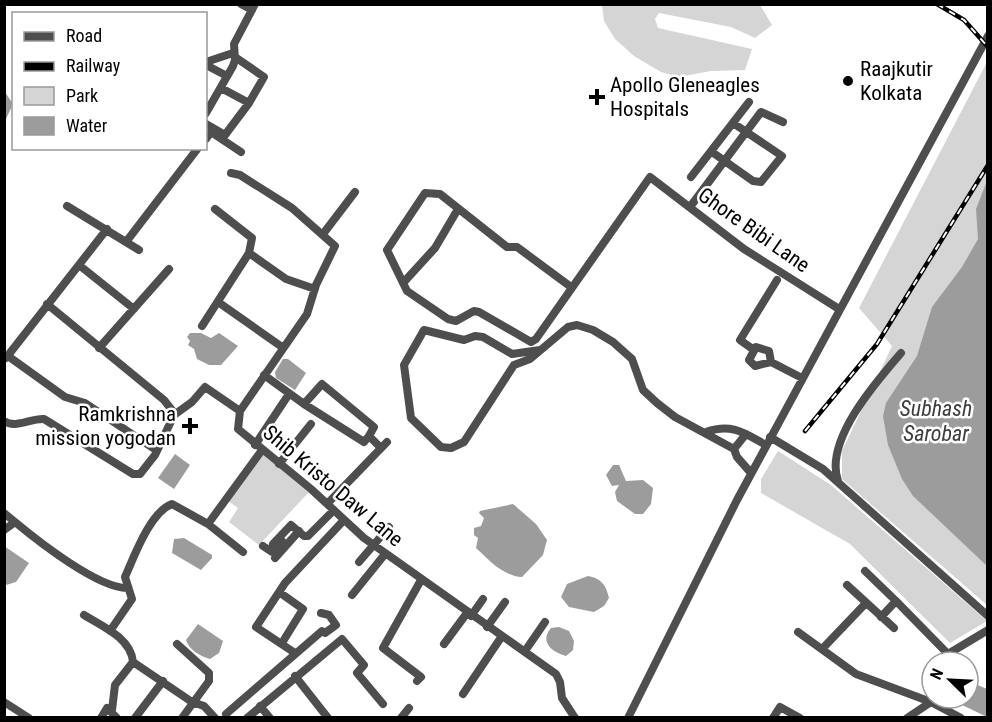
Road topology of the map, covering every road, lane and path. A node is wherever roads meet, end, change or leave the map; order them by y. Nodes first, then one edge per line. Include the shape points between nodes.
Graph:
1 (241, 4) edge
2 (254, 7) edge
3 (987, 36) edge
4 (234, 55) junction
5 (207, 63) edge
6 (207, 64) edge
7 (227, 76) junction
8 (221, 88) junction
9 (749, 102) dead end
10 (249, 103) junction
11 (207, 111) edge
12 (783, 122) dead end
13 (733, 123) junction
14 (207, 125) edge
15 (746, 132) junction
16 (207, 138) edge
17 (196, 150) edge
18 (241, 152) dead end
19 (711, 152) junction
20 (725, 160) junction
21 (231, 173) dead end
22 (691, 177) dead end
23 (355, 192) dead end
24 (67, 206) dead end
25 (690, 207) junction
26 (458, 208) junction
27 (215, 209) dead end
28 (107, 229) junction
29 (323, 234) junction
30 (126, 242) junction
31 (140, 250) dead end
32 (249, 253) junction
33 (79, 265) junction
34 (169, 268) dead end
35 (777, 280) dead end
36 (403, 283) junction
37 (571, 286) junction
38 (315, 289) junction
39 (218, 302) junction
40 (47, 304) junction
41 (134, 309) junction
42 (838, 309) junction
43 (202, 326) dead end
44 (282, 347) junction
45 (99, 348) junction
46 (540, 350) junction
47 (754, 350) junction
48 (901, 353) dead end
49 (512, 354) junction
50 (6, 358) edge
51 (771, 362) junction
52 (514, 365) junction
53 (264, 375) junction
54 (802, 378) junction
55 (289, 394) junction
56 (304, 404) junction
57 (240, 411) junction
58 (175, 414) junction
59 (4, 422) edge
60 (310, 424) dead end
61 (706, 432) junction
62 (746, 434) junction
63 (369, 436) junction
64 (768, 441) junction
65 (259, 447) junction
66 (734, 449) junction
67 (156, 450) junction
68 (279, 464) junction
69 (752, 473) junction
70 (838, 482) junction
71 (330, 507) junction
72 (4, 513) edge
73 (344, 520) junction
74 (15, 522) junction
75 (208, 524) junction
76 (389, 527) dead end
77 (297, 529) junction
78 (4, 530) edge
79 (273, 544) dead end
80 (374, 545) junction
81 (263, 546) dead end
82 (243, 552) dead end
83 (385, 554) junction
84 (275, 558) dead end
85 (359, 562) dead end
86 (865, 571) dead end
87 (421, 580) junction
88 (847, 585) dead end
89 (127, 588) junction
90 (279, 592) junction
91 (352, 595) dead end
92 (483, 599) dead end
93 (896, 602) junction
94 (505, 603) dead end
95 (866, 603) junction
96 (321, 613) dead end
97 (469, 614) junction
98 (84, 615) dead end
99 (987, 616) edge
100 (881, 617) junction
101 (545, 622) dead end
102 (487, 627) junction
103 (894, 628) dead end
104 (110, 631) junction
105 (987, 631) edge
106 (798, 632) dead end
107 (502, 636) junction
108 (282, 643) junction
109 (177, 644) dead end
110 (444, 644) dead end
111 (823, 648) junction
112 (525, 651) junction
113 (296, 653) junction
114 (133, 662) junction
115 (295, 675) junction
116 (163, 681) junction
117 (417, 681) dead end
118 (463, 694) dead end
119 (920, 698) edge
120 (4, 702) edge
121 (192, 702) junction
122 (383, 704) dead end
123 (260, 706) junction
124 (409, 708) dead end
125 (920, 709) edge
126 (947, 710) edge
127 (115, 714) edge
128 (226, 716) edge
129 (29, 717) edge
130 (100, 717) edge
131 (135, 717) edge
132 (182, 717) edge
133 (215, 717) edge
134 (247, 717) edge
135 (270, 717) edge
136 (328, 717) edge
137 (401, 717) edge
138 (575, 717) edge
139 (628, 717) edge
140 (773, 717) edge
141 (800, 717) edge
142 (907, 717) edge
143 (961, 717) edge

1 - 2 street
2 - 4 street via 234,44
3 - 42 street
4 - 5 street
4 - 7 street
4 - 10 street via 264,77
6 - 7 street
7 - 8 street
8 - 10 street
8 - 11 street
9 - 13 street
10 - 14 street via 225,135
12 - 15 street via 761,112
13 - 15 street
13 - 19 street
15 - 20 street
15 - 20 street via 782,156 768,177 761,182 753,181
16 - 18 street via 211,132
17 - 30 street
19 - 20 street
19 - 22 street
20 - 25 street
21 - 29 street via 292,208
23 - 29 street
24 - 28 street
25 - 37 street, Ghore Bibi Lane via 650,177
25 - 42 street, Ghore Bibi Lane via 744,249
26 - 36 street via 435,248
26 - 36 street via 440,194 425,194 387,250
26 - 37 street via 507,247 517,247
27 - 32 street via 252,238
28 - 30 street
28 - 33 street
29 - 38 street, Shib Kristo Daw Lane via 335,246
30 - 31 street
32 - 38 street via 286,279
32 - 39 street
33 - 40 street
33 - 41 street
34 - 41 street
35 - 47 street via 740,340
36 - 37 street via 407,291 448,319 456,321 479,312 531,342
38 - 44 street, Shib Kristo Daw Lane via 307,314
39 - 43 street
39 - 44 street
40 - 45 street
40 - 50 street
41 - 45 street
42 - 54 street
44 - 53 street, Shib Kristo Daw Lane
45 - 58 street via 164,400
46 - 49 street
46 - 52 street
46 - 61 street via 568,327 577,325 593,330 632,359 643,390 657,403
47 - 51 street via 756,347 769,351
47 - 51 street via 749,360 755,366
48 - 70 street via 842,434 835,450
49 - 52 street
49 - 52 street via 483,337 464,340 424,330 404,365 411,418 441,447 451,448 464,442
50 - 67 street
51 - 54 street
53 - 55 street
53 - 57 street, Shib Kristo Daw Lane
54 - 64 street
55 - 56 street
55 - 65 street
56 - 63 street via 364,442
56 - 63 street via 322,384 375,427
57 - 58 street via 205,387
57 - 65 street, Shib Kristo Daw Lane via 238,429
58 - 67 street
59 - 67 street via 15,425 34,418 44,419 133,474 140,474
60 - 68 street
61 - 62 street via 721,427
61 - 66 street
62 - 64 street
62 - 66 street
63 - 71 street via 384,445
64 - 69 street
64 - 70 street via 823,469
65 - 68 street, Shib Kristo Daw Lane
65 - 75 street
66 - 69 street
68 - 71 street, Shib Kristo Daw Lane
69 - 139 street
70 - 99 street
71 - 73 street, Shib Kristo Daw Lane
71 - 77 street via 308,536
72 - 74 street
73 - 80 street, Shib Kristo Daw Lane
73 - 90 street
74 - 78 street
74 - 89 street via 111,587
75 - 82 street
75 - 89 street via 169,505 140,544 125,577
76 - 80 street
77 - 79 street via 289,526
77 - 81 street via 273,552
77 - 84 street
80 - 83 street, Shib Kristo Daw Lane
80 - 85 street
83 - 87 street, Shib Kristo Daw Lane
83 - 91 street
86 - 93 street
87 - 97 street, Shib Kristo Daw Lane
87 - 117 street via 383,648 421,677
88 - 95 street
89 - 104 street via 132,599
90 - 108 street via 303,609
90 - 108 street via 256,627
92 - 97 street
93 - 100 street
93 - 105 street via 948,654
94 - 102 street
95 - 100 street
95 - 111 street
96 - 113 street via 329,615 336,625 325,633 322,631
97 - 102 street, Shib Kristo Daw Lane
97 - 110 street
98 - 104 street
100 - 103 street
101 - 112 street
102 - 107 street, Shib Kristo Daw Lane
104 - 114 street via 125,644
106 - 111 street
107 - 112 street, Shib Kristo Daw Lane
107 - 118 street
108 - 113 street
109 - 121 street via 209,673 209,681
111 - 119 street via 856,674
112 - 138 street, Shib Kristo Daw Lane via 556,674 562,698
113 - 128 street
114 - 116 street
114 - 127 street via 114,685
115 - 122 street via 342,639 364,665 357,673
115 - 123 street
115 - 136 street
116 - 121 street
116 - 131 street
120 - 129 street
121 - 132 street
121 - 133 street via 204,706
123 - 134 street
123 - 135 street
124 - 137 street
125 - 142 street
126 - 143 street
127 - 130 street via 107,708
140 - 141 street via 780,708

